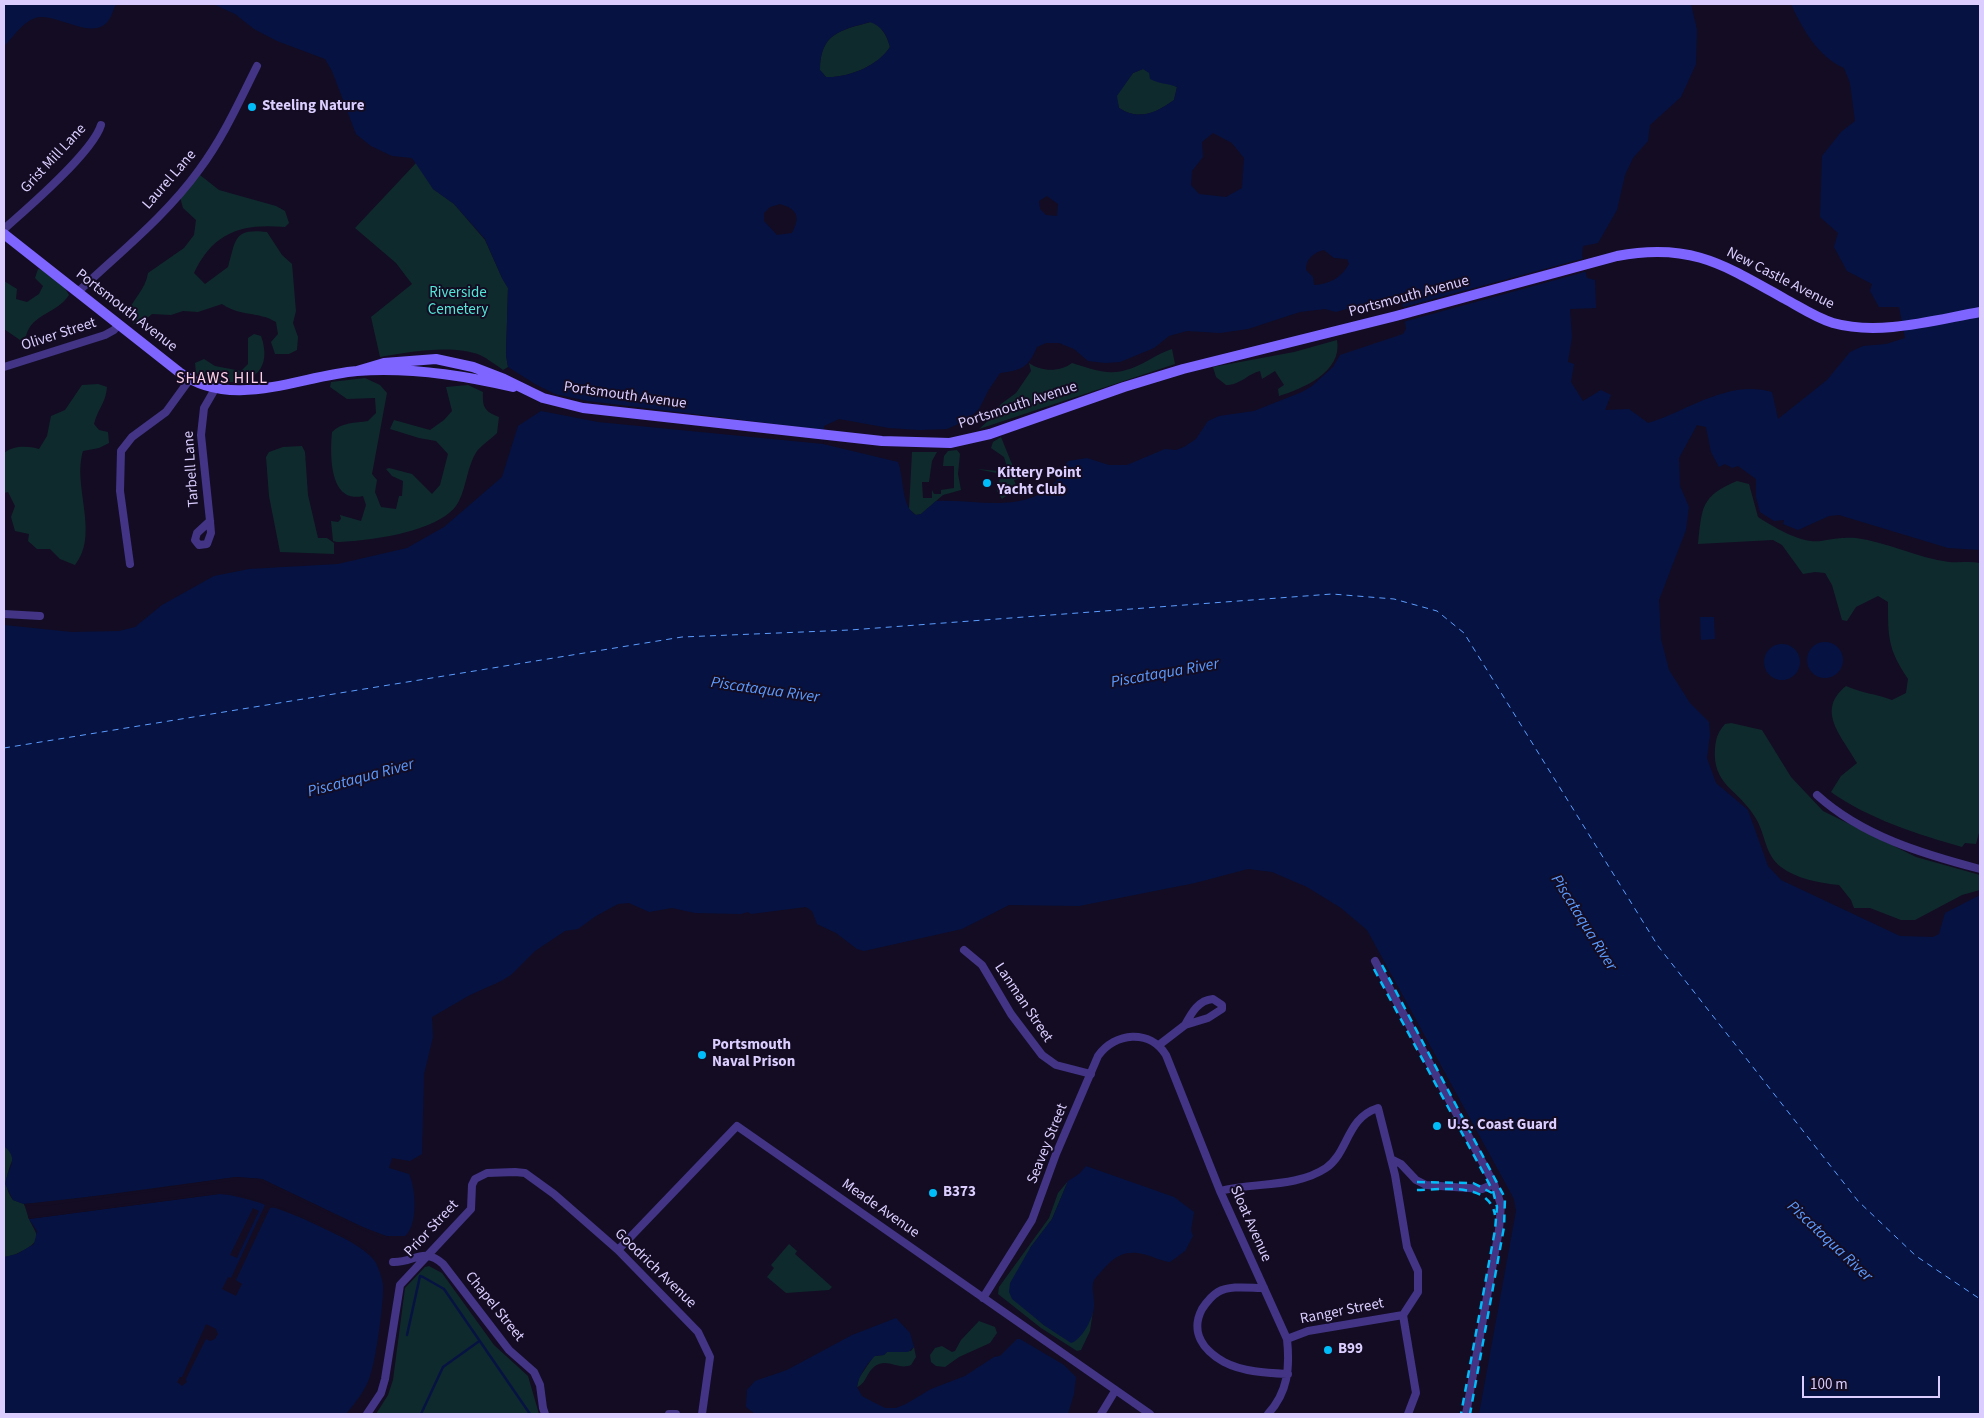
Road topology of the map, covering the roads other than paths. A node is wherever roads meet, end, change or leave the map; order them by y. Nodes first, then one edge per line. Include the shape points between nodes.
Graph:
1 (257, 66) dead end
2 (101, 125) dead end
3 (4, 229) edge
4 (4, 234) edge
5 (78, 292) junction
6 (1481, 294) joint
7 (1980, 312) edge
8 (119, 324) junction
9 (4, 368) edge
10 (190, 379) junction
11 (215, 389) junction
12 (210, 521) dead end
13 (130, 564) dead end
14 (4, 614) edge
15 (40, 616) dead end
16 (1817, 795) dead end
17 (1980, 869) edge
18 (964, 950) dead end
19 (1375, 961) dead end
20 (1184, 1025) junction
21 (1158, 1045) junction
22 (1091, 1074) junction
23 (1391, 1159) junction
24 (525, 1173) joint
25 (1494, 1184) junction
26 (1220, 1191) junction
27 (618, 1250) junction
28 (427, 1254) junction
29 (392, 1262) dead end
30 (1264, 1288) junction
31 (983, 1298) junction
32 (1404, 1315) junction
33 (1288, 1339) junction
34 (1288, 1374) junction
35 (1115, 1391) junction
36 (367, 1414) edge
37 (546, 1414) edge
38 (669, 1414) edge
39 (676, 1414) edge
40 (702, 1414) edge
41 (1101, 1414) edge
42 (1150, 1414) edge
43 (1268, 1414) edge
44 (1408, 1414) edge
45 (1466, 1414) edge

1 - 5 street, Laurel Lane via 221,138 199,171 160,215
2 - 3 street, Grist Mill Lane via 99,132 52,185
4 - 5 main road, Portsmouth Avenue
5 - 8 main road, Portsmouth Avenue
6 - 7 main road, New Castle Avenue via 1591,263 1643,251 1667,251 1692,254 1723,264 1831,322 1851,327 1898,326
6 - 11 main road, Portsmouth Avenue via 1183,369 990,434 950,443 882,441 615,413 566,404 525,390 438,373 400,370 357,371 256,390
8 - 9 street, Oliver Street via 105,335
8 - 10 main road, Portsmouth Avenue
10 - 11 main road, Portsmouth Avenue
10 - 13 street via 166,412 132,437 121,451 120,491
11 - 12 street, Tarbell Lane via 204,408 201,435
14 - 15 street
16 - 17 street via 1837,812 1863,827 1915,850
18 - 22 street, Lanman Street via 982,965 1011,1014 1042,1055 1056,1065
19 - 25 street
20 - 20 street via 1217,1014 1222,1005 1216,1000 1206,1000
20 - 21 street
21 - 22 street, Seavey Street via 1138,1036 1115,1041 1103,1050
21 - 26 street, Sloat Avenue via 1168,1060
22 - 31 street, Seavey Street via 1032,1220
23 - 25 street via 1426,1186 1482,1190
23 - 26 street via 1378,1108 1361,1116 1325,1168 1290,1180
23 - 32 street via 1407,1247 1418,1271 1418,1292
24 - 27 street, Goodrich Avenue
24 - 28 street, Prior Street via 493,1172 478,1176 472,1185 471,1209
25 - 45 street via 1501,1205 1499,1230
26 - 30 street, Sloat Avenue
27 - 31 street, Meade Avenue via 737,1126
27 - 40 street, Goodrich Avenue via 705,1342 711,1367
28 - 29 street
28 - 36 street, Prior Street via 400,1285 385,1379 381,1393
28 - 37 street, Chapel Street via 443,1264 509,1350 534,1372
30 - 33 street, Sloat Avenue
30 - 34 street via 1228,1289 1216,1293 1201,1311 1197,1333 1203,1345 1224,1362 1246,1369
31 - 35 street, Meade Avenue
32 - 33 street, Ranger Street via 1308,1331
32 - 44 street via 1416,1388
33 - 34 street, Sloat Avenue
34 - 43 street, Sloat Avenue via 1284,1390
35 - 41 street
35 - 42 street, Meade Avenue
38 - 39 street

